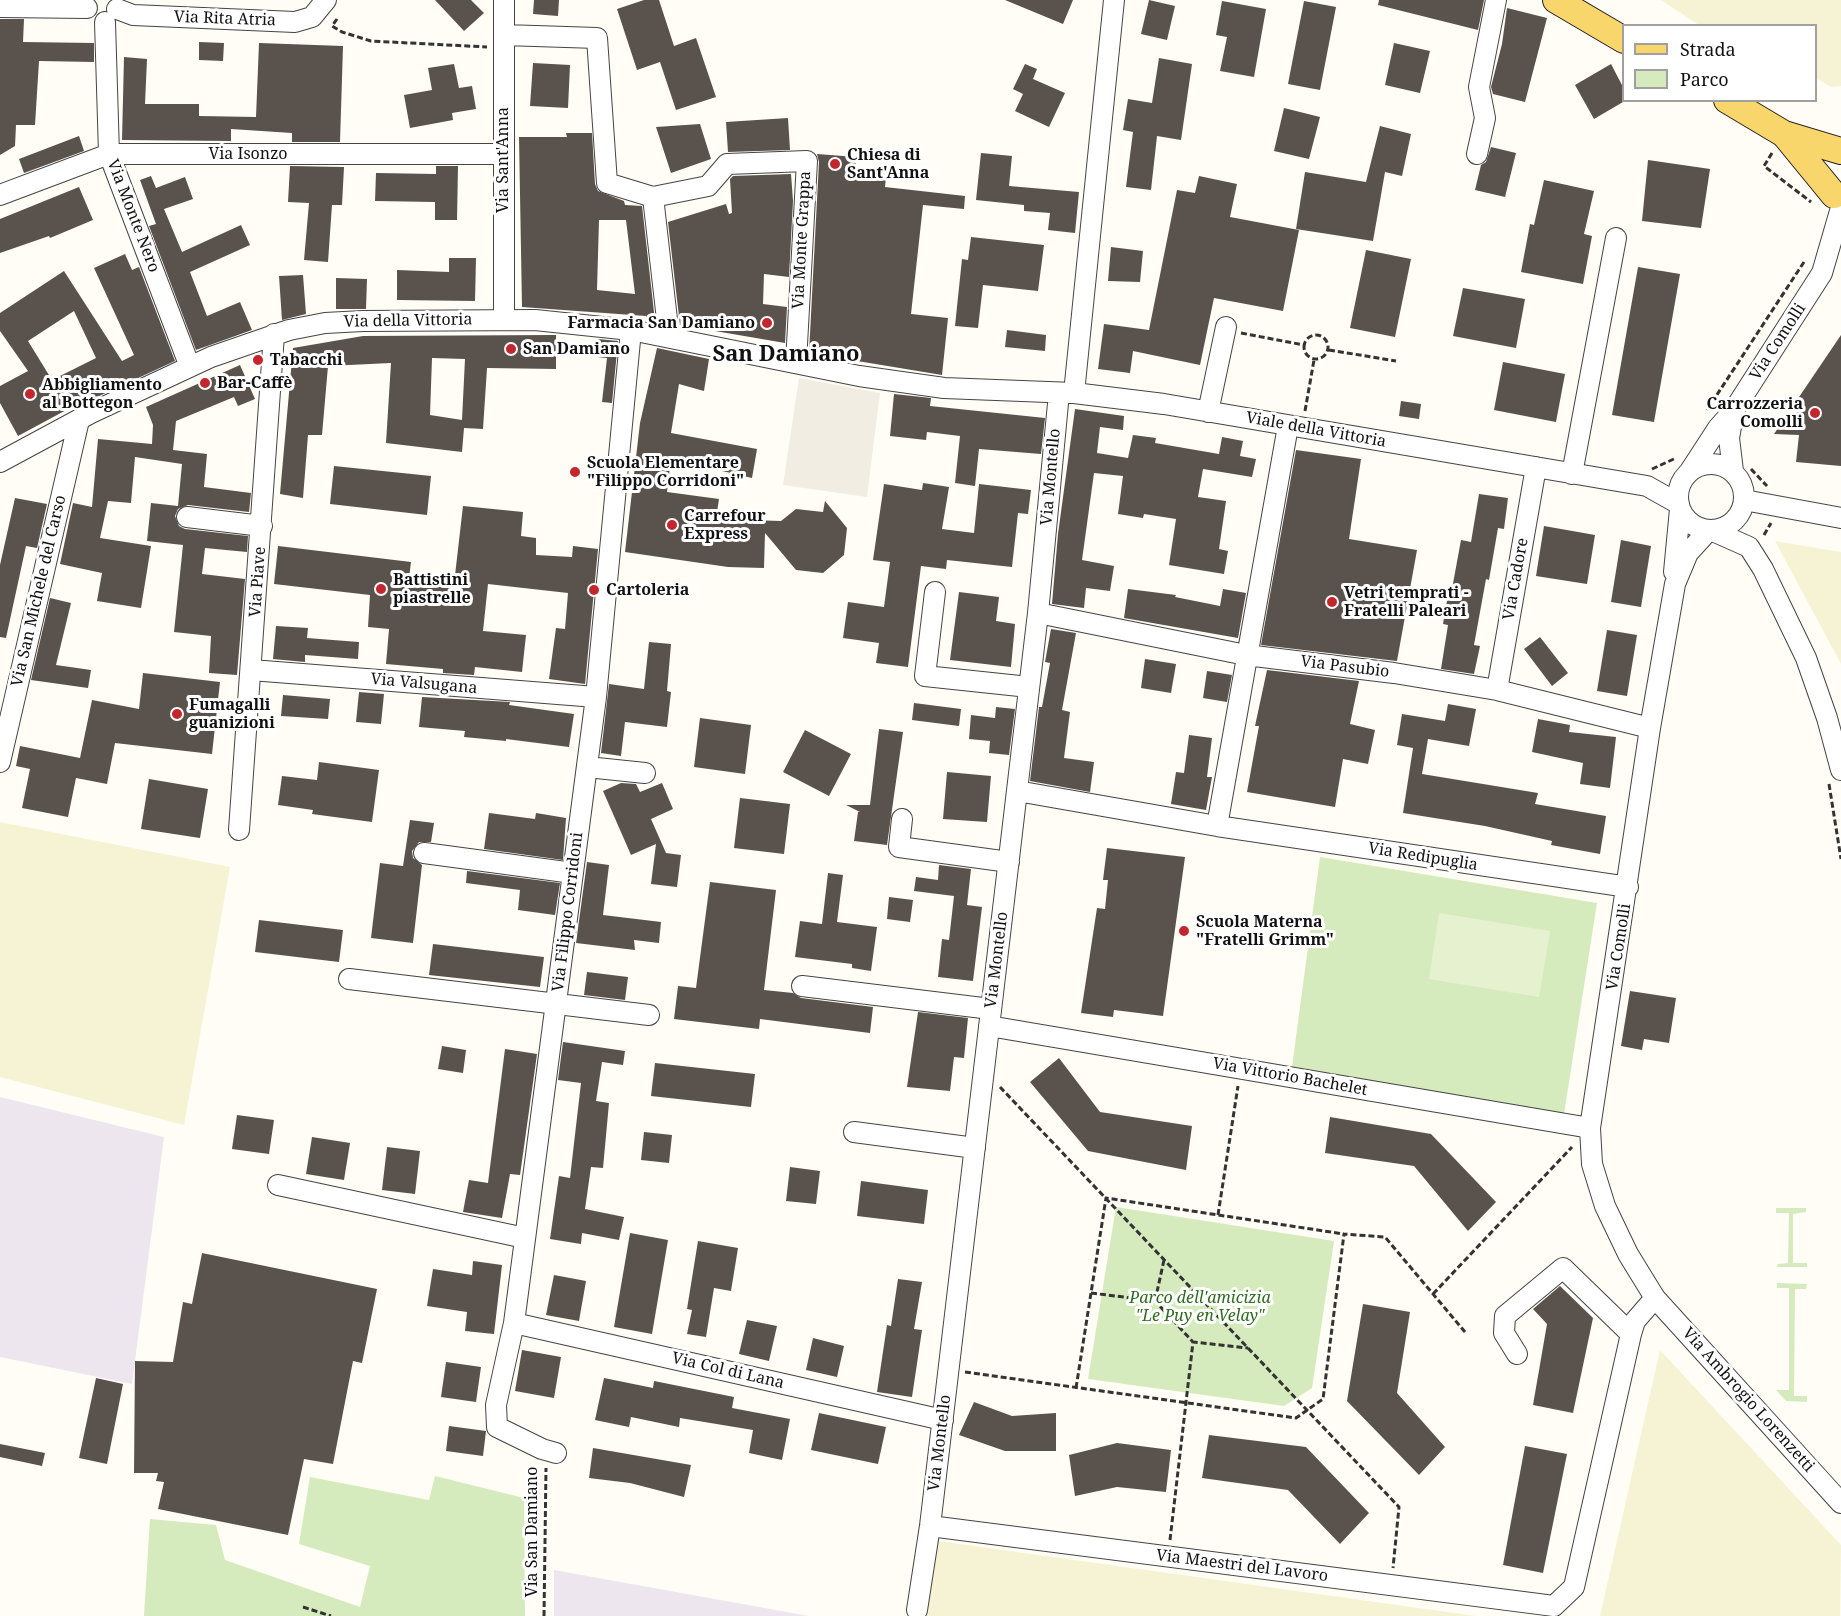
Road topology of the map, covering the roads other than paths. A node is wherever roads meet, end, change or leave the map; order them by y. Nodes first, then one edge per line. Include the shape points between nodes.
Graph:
1 (326, 0) edge
2 (504, 0) edge
3 (1114, 0) edge
4 (1496, 0) edge
5 (1556, 0) edge
6 (88, 4) edge
7 (0, 7) edge
8 (112, 11) edge
9 (1622, 39) edge
10 (497, 41) junction
11 (1730, 102) edge
12 (1784, 134) junction
13 (1841, 151) edge
14 (109, 154) junction
15 (503, 154) junction
16 (1477, 154) dead end
17 (1841, 168) edge
18 (0, 195) edge
19 (653, 197) junction
20 (1838, 206) edge
21 (1616, 238) dead end
22 (1841, 258) edge
23 (1822, 273) junction
24 (504, 319) junction
25 (1229, 329) road end
26 (631, 330) junction
27 (274, 334) junction
28 (669, 337) junction
29 (796, 363) junction
30 (190, 367) junction
31 (1066, 393) junction
32 (1734, 410) junction
33 (1208, 412) junction
34 (79, 420) junction
35 (1296, 423) junction
36 (2, 454) edge
37 (1740, 466) junction
38 (1536, 467) junction
39 (1572, 474) junction
40 (1688, 474) junction
41 (1647, 486) junction
42 (1679, 507) junction
43 (1743, 507) junction
44 (187, 517) dead end
45 (1841, 518) edge
46 (262, 526) junction
47 (1711, 531) junction
48 (1753, 544) junction
49 (1675, 584) junction
50 (935, 592) dead end
51 (1038, 613) junction
52 (1246, 655) junction
53 (251, 670) junction
54 (1029, 687) junction
55 (1497, 690) junction
56 (596, 697) junction
57 (1650, 728) junction
58 (0, 762) edge
59 (587, 767) junction
60 (645, 773) dead end
61 (1835, 776) edge
62 (1017, 791) junction
63 (902, 819) dead end
64 (1217, 826) junction
65 (239, 830) dead end
66 (424, 853) dead end
67 (1009, 862) junction
68 (573, 873) junction
69 (1628, 887) junction
70 (349, 979) dead end
71 (802, 986) dead end
72 (556, 1003) junction
73 (649, 1015) dead end
74 (990, 1017) junction
75 (1590, 1128) junction
76 (854, 1132) dead end
77 (975, 1148) junction
78 (278, 1185) dead end
79 (525, 1238) junction
80 (1655, 1298) junction
81 (514, 1323) junction
82 (1631, 1334) junction
83 (1517, 1354) dead end
84 (943, 1420) junction
85 (549, 1451) road end
86 (1841, 1503) edge
87 (930, 1526) junction
88 (917, 1610) dead end
89 (1553, 1611) edge

1 - 8 street, Via Rita Atria via 312,17 295,22
2 - 10 street, Via Sant'Anna
3 - 31 street, Via Montello
4 - 16 street via 1479,87 1485,118
5 - 9 main road
6 - 7 street
6 - 8 street via 95,21
8 - 14 street, Via Monte Nero
10 - 15 street, Via Sant'Anna
10 - 19 street via 597,38 607,183
11 - 12 main road
12 - 13 main road
12 - 20 main road
14 - 15 street, Via Isonzo
14 - 18 street, Via Isonzo
14 - 30 street, Via Monte Nero
15 - 24 street, Via Sant'Anna
17 - 20 main road via 1834,183
19 - 28 street
19 - 29 street, Via Monte Grappa via 708,186 727,164 807,161
20 - 23 street, Via Comolli
21 - 39 street
22 - 23 street, Via Comolli
23 - 32 street, Via Comolli
24 - 26 street, Via della Vittoria via 575,322
24 - 27 street, Via della Vittoria via 344,322
25 - 33 street
26 - 28 street, Via della Vittoria
26 - 56 street, Via Filippo Corridoni
27 - 30 street, Via della Vittoria
27 - 46 street, Via Piave
28 - 29 street, Via della Vittoria
29 - 31 street, Via della Vittoria via 842,379 964,390
30 - 34 street, Via della Vittoria
31 - 33 street, Viale della Vittoria
31 - 51 street, Via Montello
32 - 37 street, Via Comolli via 1729,438
32 - 40 street, Via Comolli
33 - 35 street, Viale della Vittoria
34 - 36 street, Via della Vittoria
34 - 58 street, Via San Michele del Carso
35 - 38 street, Viale della Vittoria
35 - 52 street
37 - 40 street via 1712,464 1699,466
37 - 43 street, Via Comolli
38 - 39 street, Viale della Vittoria
38 - 55 street, Via Cadore
39 - 41 street, Viale della Vittoria
40 - 41 street, Viale della Vittoria
40 - 42 street, Via Comolli via 1679,488
41 - 42 street, Viale della Vittoria
42 - 47 street via 1690,524
42 - 49 street, Via Comolli
43 - 45 street
43 - 47 street, Via Comolli via 1730,525
43 - 48 street
44 - 46 street
46 - 53 street, Via Piave
47 - 48 street
47 - 49 street, Via Comolli via 1693,544
48 - 61 street via 1806,658 1827,718
49 - 57 street, Via Comolli
50 - 54 street via 925,676
51 - 52 street, Via Pasubio
51 - 54 street, Via Montello
52 - 55 street, Via Pasubio
52 - 64 street
53 - 56 street, Via Valsugana
53 - 65 street, Via Piave
54 - 62 street, Via Montello
55 - 57 street, Via Pasubio
56 - 59 street, Via Filippo Corridoni
57 - 69 street, Via Comolli
59 - 60 street
59 - 68 street, Via Filippo Corridoni
62 - 64 street, Via Redipuglia
62 - 67 street, Via Montello
63 - 67 street via 899,847
64 - 69 street, Via Redipuglia
66 - 68 street
67 - 74 street, Via Montello
68 - 72 street, Via Filippo Corridoni
69 - 75 street, Via Comolli
70 - 72 street
71 - 74 street, Via Vittorio Bachelet
72 - 73 street
72 - 79 street, Via Filippo Corridoni
74 - 75 street, Via Vittorio Bachelet via 1241,1068
74 - 77 street, Via Montello
75 - 80 street, Via Comolli via 1592,1164 1605,1206
76 - 77 street
77 - 84 street, Via Montello
78 - 79 street
79 - 81 street, Via Filippo Corridoni
80 - 82 street via 1635,1322
80 - 86 street, Via Ambrogio Lorenzetti
81 - 84 street, Via Col di Lana
81 - 85 street, Via Filippo Corridoni via 496,1406 497,1427
82 - 83 street via 1563,1268 1505,1316 1504,1333
82 - 89 street via 1574,1587
84 - 87 street, Via Montello
87 - 88 street, Via Montello
87 - 89 street, Via Maestri del Lavoro via 1391,1585

